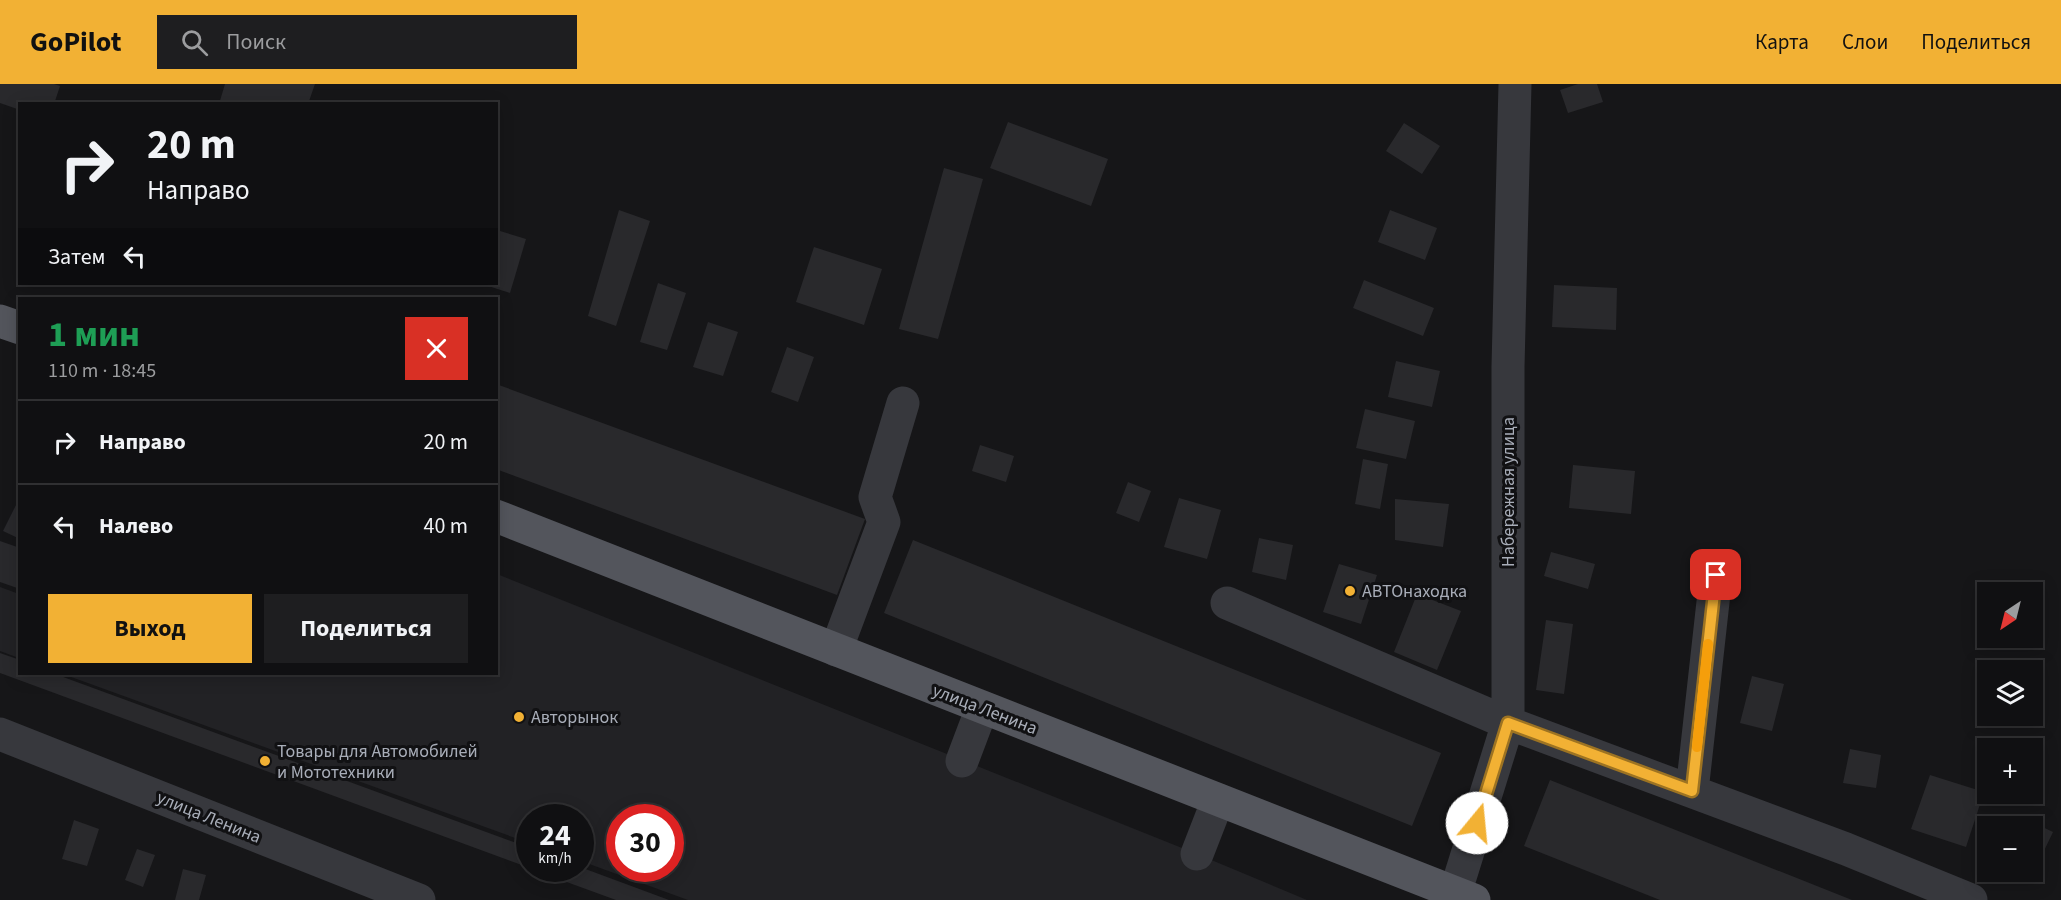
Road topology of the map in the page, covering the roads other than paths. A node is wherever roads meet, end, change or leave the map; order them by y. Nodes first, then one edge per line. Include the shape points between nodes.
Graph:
1 (1515, 84) edge
2 (0, 321) edge
3 (18, 327) edge
4 (903, 403) dead end
5 (498, 517) edge
6 (1716, 575) dead end
7 (1227, 603) dead end
8 (836, 650) junction
9 (982, 708) junction
10 (1508, 723) junction
11 (0, 734) edge
12 (962, 761) dead end
13 (1692, 791) junction
14 (1218, 800) junction
15 (1197, 855) dead end
16 (1460, 897) edge
17 (419, 900) edge
18 (1971, 900) edge

1 - 10 street, Набережная улица via 1508,367
2 - 3 main road
4 - 8 street via 875,497 884,522
5 - 8 main road, улица Ленина
6 - 13 street
7 - 10 street
8 - 9 main road, улица Ленина
9 - 12 street
9 - 14 main road, улица Ленина
10 - 13 street
10 - 16 street, Набережная улица
11 - 17 street, улица Ленина
13 - 18 street
14 - 15 street
14 - 16 main road, улица Ленина

